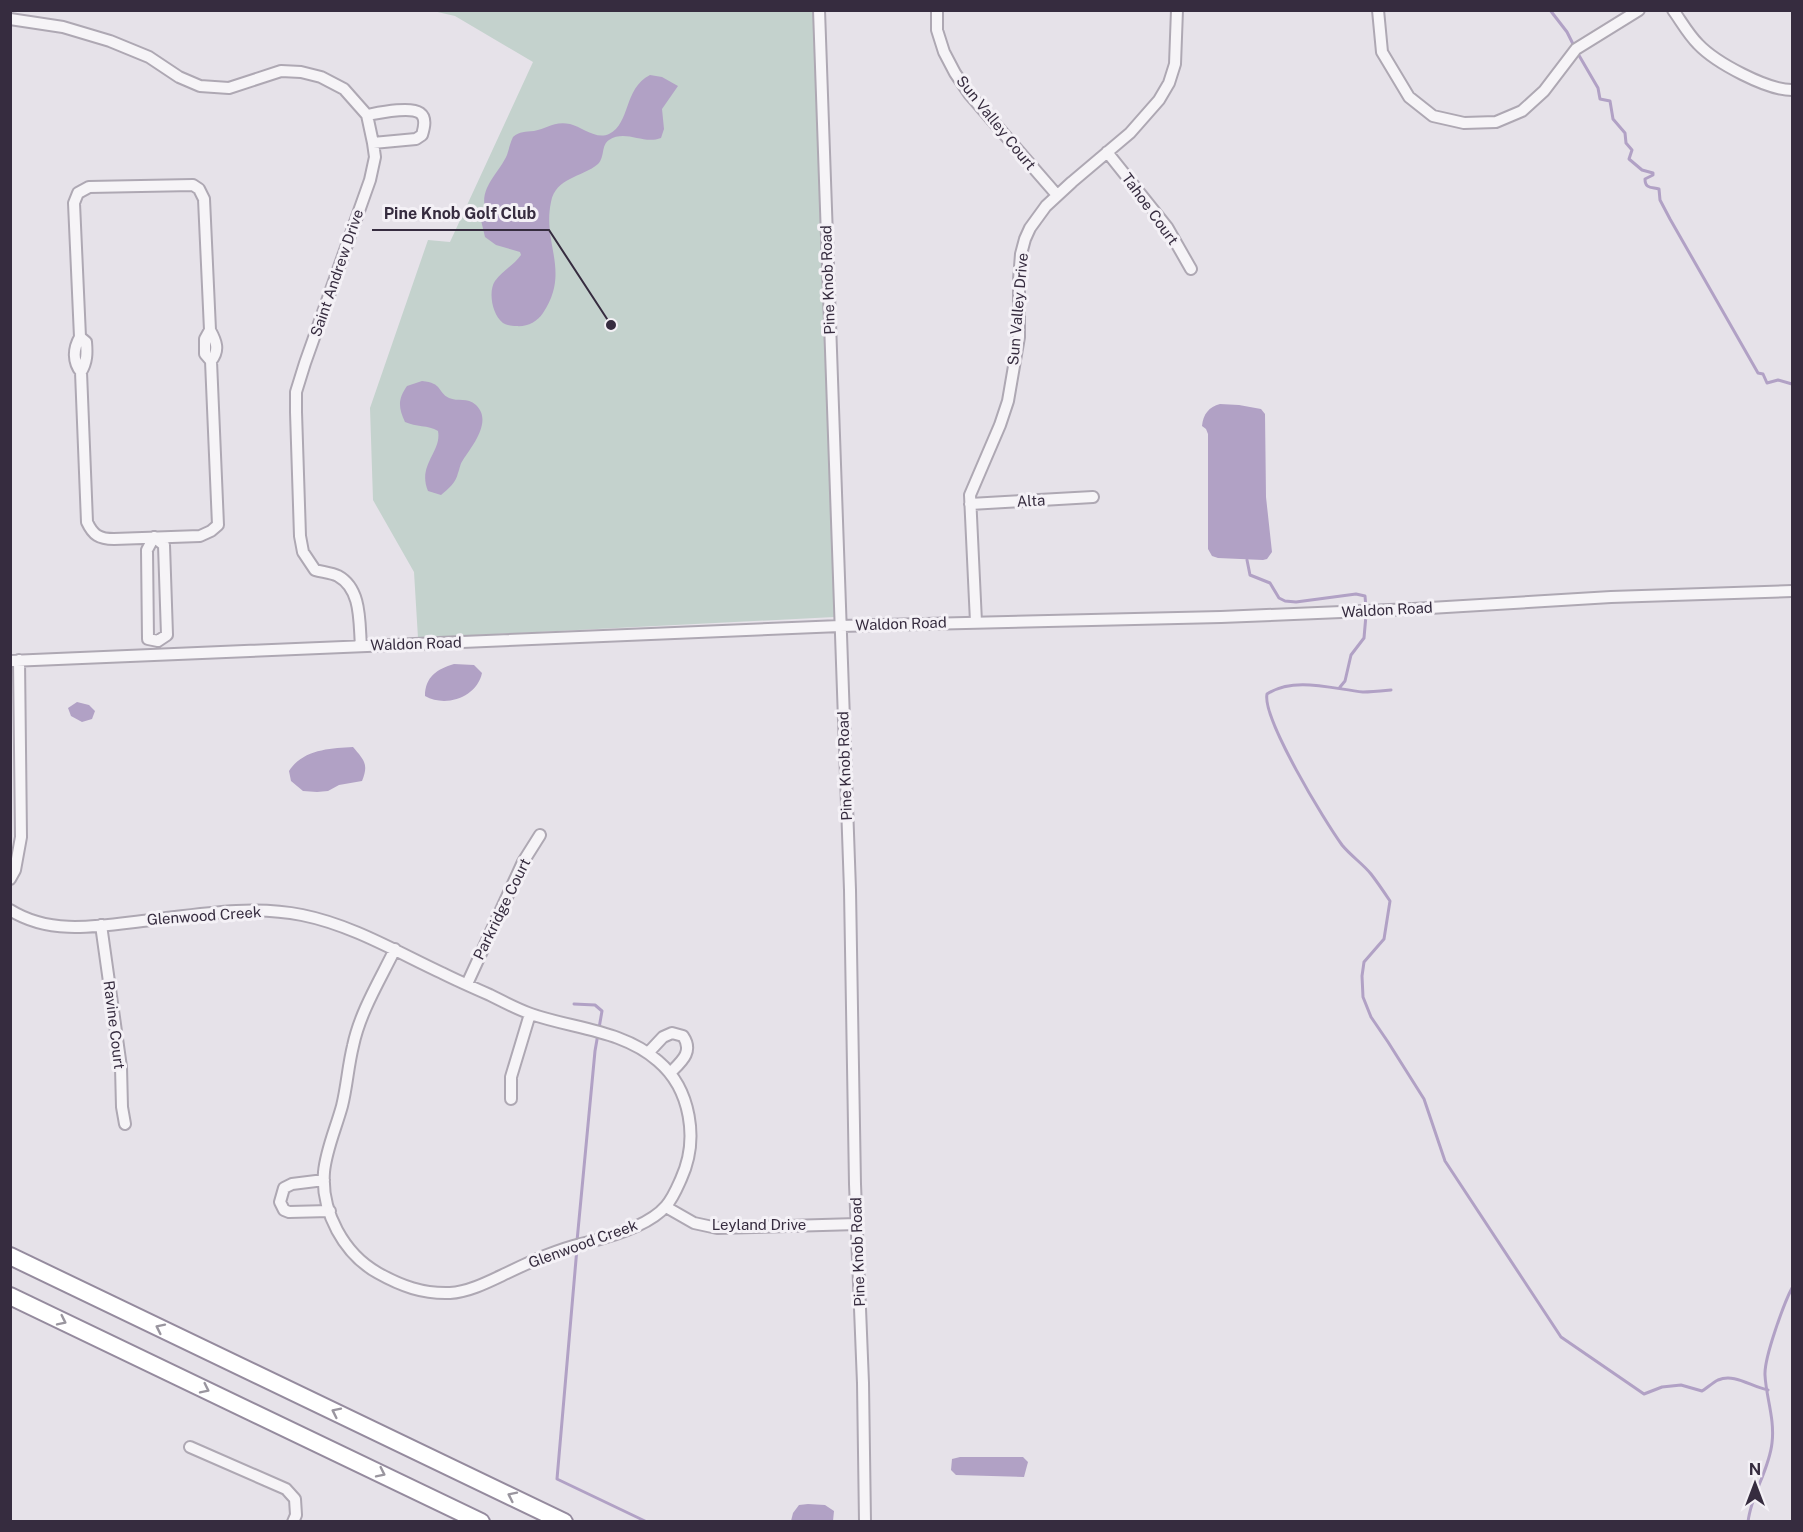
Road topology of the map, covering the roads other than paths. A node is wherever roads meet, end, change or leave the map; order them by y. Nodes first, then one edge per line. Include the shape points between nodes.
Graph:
1 (819, 10) edge
2 (937, 10) edge
3 (1177, 10) edge
4 (1378, 10) edge
5 (1639, 10) edge
6 (1673, 10) edge
7 (10, 19) edge
8 (1792, 90) edge
9 (367, 115) junction
10 (374, 143) junction
11 (1107, 152) junction
12 (1057, 195) junction
13 (1191, 268) dead end
14 (1093, 497) dead end
15 (970, 504) junction
16 (154, 537) junction
17 (1792, 591) edge
18 (976, 622) junction
19 (840, 626) junction
20 (158, 641) junction
21 (361, 646) junction
22 (158, 656) junction
23 (15, 660) edge
24 (15, 771) edge
25 (540, 835) dead end
26 (10, 879) edge
27 (10, 910) edge
28 (101, 925) junction
29 (396, 950) junction
30 (467, 984) junction
31 (530, 1014) junction
32 (648, 1053) junction
33 (670, 1073) junction
34 (511, 1099) dead end
35 (125, 1124) dead end
36 (324, 1180) junction
37 (666, 1207) junction
38 (330, 1211) junction
39 (857, 1224) junction
40 (10, 1256) edge
41 (10, 1296) edge
42 (190, 1447) dead end
43 (293, 1521) edge
44 (482, 1521) edge
45 (564, 1521) edge
46 (865, 1521) edge

1 - 19 street, Pine Knob Road
2 - 12 street, Sun Valley Court via 944,52 955,73
3 - 11 street, Sun Valley Drive via 1177,48 1169,83 1146,117
4 - 5 street via 1382,52 1409,97 1433,116 1464,123 1496,122 1522,111 1544,91 1576,49
6 - 8 street via 1699,45 1727,65 1755,80
7 - 9 street, Saint Andrew Drive via 63,27 110,42 207,87 229,88 280,71 321,77 344,89
9 - 10 street, Saint Andrew Drive
9 - 10 street via 410,110 420,113 425,125 416,139
10 - 21 street, Saint Andrew Drive via 370,180 296,392 303,552 315,570 339,577 354,593
11 - 12 street, Sun Valley Drive
11 - 13 street, Tahoe Court via 1167,227
12 - 15 street, Sun Valley Drive via 1030,228 1023,247 1018,280 1019,337 1008,401 977,476
14 - 15 street, Alta
15 - 18 street, Sun Valley Drive
16 - 16 street via 200,536 218,525 211,361 216,354 216,341 210,330 204,199 193,185 89,187 78,193 74,203 80,337 75,365 81,372 87,522 101,539
16 - 20 street via 164,545 167,635
16 - 20 street via 147,550 148,639
17 - 18 street, Waldon Road via 1245,616
18 - 19 street, Waldon Road
19 - 21 street, Waldon Road
19 - 39 street, Pine Knob Road
20 - 22 street
21 - 22 street, Waldon Road
22 - 23 street, Waldon Road
23 - 24 street
24 - 26 street via 21,837
25 - 30 street, Parkridge Court via 518,872
27 - 28 street, Glenwood Creek via 45,924 77,928
28 - 29 street, Glenwood Creek via 258,910 303,915
28 - 35 street, Ravine Court
29 - 30 street, Glenwood Creek
29 - 36 street, Glenwood Creek via 353,1044
30 - 31 street, Glenwood Creek
31 - 32 street, Glenwood Creek via 628,1041
31 - 34 street via 511,1077
32 - 33 street, Glenwood Creek
32 - 33 street via 663,1037 672,1033 683,1036 688,1052
33 - 37 street, Glenwood Creek via 684,1099 690,1122 690,1146 686,1169
36 - 38 street, Glenwood Creek
36 - 38 street via 292,1184 284,1188 280,1202 289,1212
37 - 38 street, Glenwood Creek via 643,1223 606,1238 567,1247 455,1293 426,1292 399,1285 369,1268 347,1247 333,1225
37 - 39 street, Leyland Drive via 694,1223 717,1228
39 - 46 street, Pine Knob Road
45 -> 40 highway
41 -> 44 highway
42 - 43 street via 286,1490 296,1499

